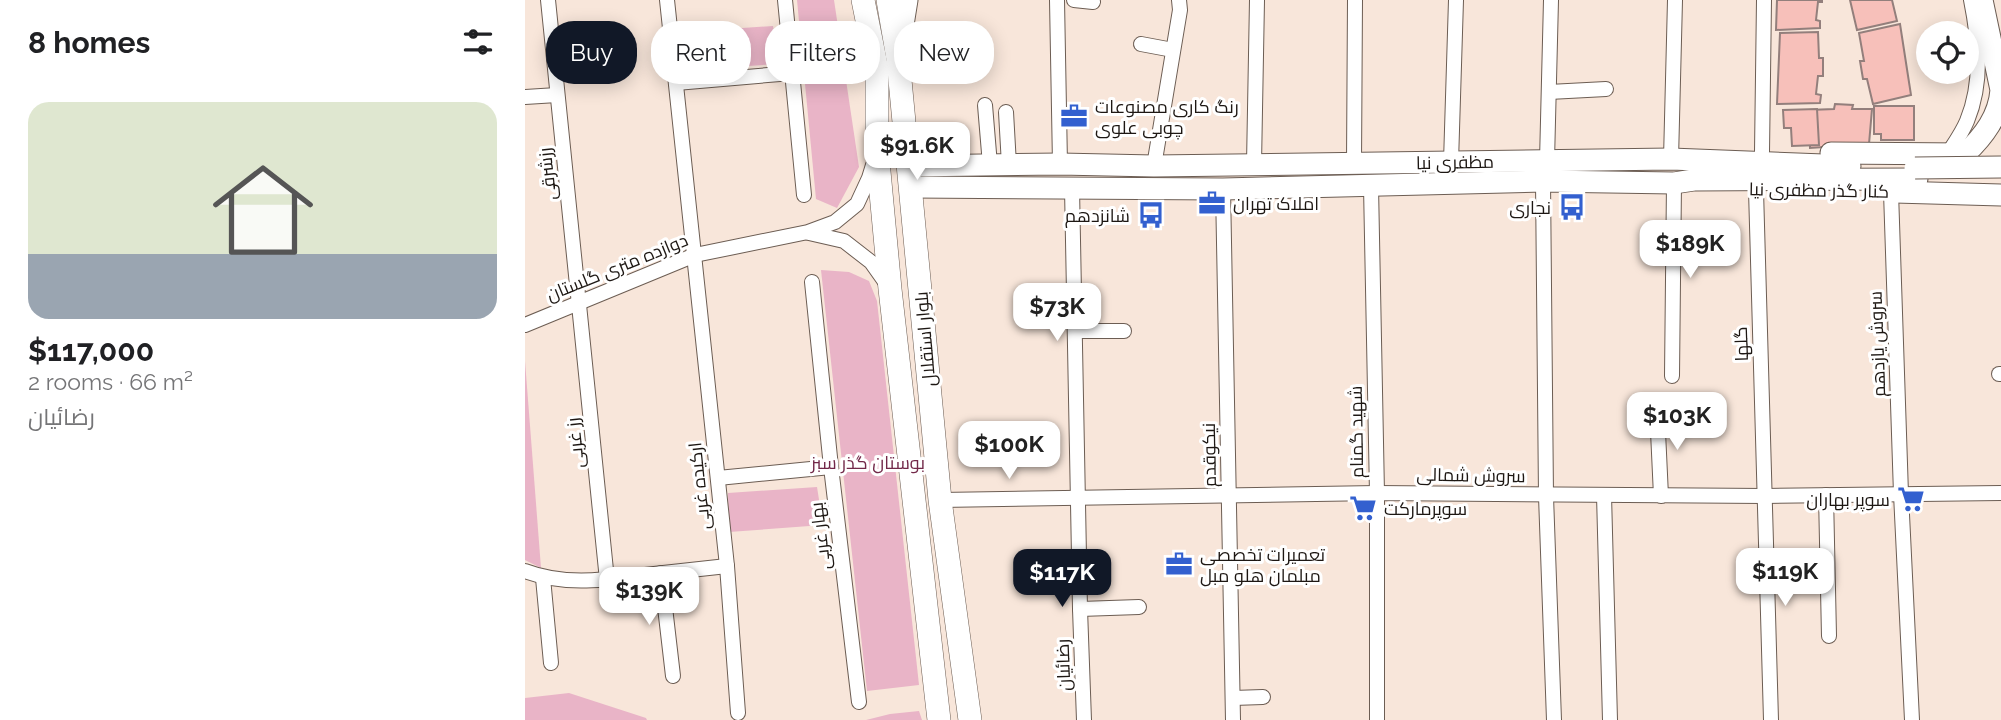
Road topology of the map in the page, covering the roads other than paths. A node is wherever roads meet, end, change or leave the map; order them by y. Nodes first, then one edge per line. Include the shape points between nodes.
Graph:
1 (548, 0) edge
2 (667, 0) edge
3 (785, 0) edge
4 (863, 0) edge
5 (888, 0) edge
6 (907, 0) edge
7 (1057, 0) edge
8 (1074, 0) edge
9 (1179, 0) edge
10 (1257, 0) edge
11 (1355, 0) edge
12 (1456, 0) edge
13 (1551, 0) edge
14 (1675, 0) edge
15 (1764, 0) edge
16 (1971, 0) edge
17 (1982, 0) edge
18 (1993, 0) edge
19 (1093, 2) dead end
20 (669, 21) edge
21 (787, 21) edge
22 (904, 21) edge
23 (894, 35) edge
24 (2001, 38) edge
25 (1140, 44) dead end
26 (1173, 50) junction
27 (676, 84) edge
28 (793, 84) edge
29 (901, 84) edge
30 (1606, 89) dead end
31 (2001, 90) edge
32 (1549, 92) junction
33 (557, 95) junction
34 (525, 97) edge
35 (985, 105) dead end
36 (1006, 112) dead end
37 (877, 150) junction
38 (1762, 152) junction
39 (1956, 155) junction
40 (1671, 159) junction
41 (1451, 162) junction
42 (1354, 163) junction
43 (1060, 164) junction
44 (1254, 164) junction
45 (1000, 165) junction
46 (944, 166) junction
47 (1154, 166) junction
48 (2001, 167) edge
49 (1545, 171) junction
50 (1916, 174) junction
51 (910, 177) junction
52 (2001, 181) edge
53 (1674, 184) junction
54 (1371, 186) junction
55 (954, 188) junction
56 (1072, 188) junction
57 (1223, 189) junction
58 (1756, 190) junction
59 (1891, 192) junction
60 (1964, 193) junction
61 (804, 195) dead end
62 (2001, 195) edge
63 (808, 232) junction
64 (695, 255) junction
65 (812, 282) dead end
66 (890, 289) junction
67 (580, 303) junction
68 (525, 325) edge
69 (1075, 331) junction
70 (1125, 331) dead end
71 (1672, 376) dead end
72 (1657, 410) dead end
73 (831, 467) junction
74 (717, 478) junction
75 (1377, 493) junction
76 (2001, 493) edge
77 (1901, 494) junction
78 (1229, 495) junction
79 (1604, 495) junction
80 (1826, 495) junction
81 (1546, 496) junction
82 (1661, 496) junction
83 (1765, 496) junction
84 (1078, 498) junction
85 (940, 500) junction
86 (727, 566) junction
87 (525, 571) edge
88 (661, 573) junction
89 (544, 578) junction
90 (607, 580) junction
91 (1139, 607) dead end
92 (1080, 609) junction
93 (1829, 636) dead end
94 (551, 663) dead end
95 (673, 676) dead end
96 (1263, 697) dead end
97 (1233, 698) junction
98 (859, 702) dead end
99 (738, 713) dead end
100 (939, 720) edge
101 (970, 720) edge
102 (1084, 720) edge
103 (1233, 720) edge
104 (1377, 720) edge
105 (1555, 720) edge
106 (1610, 720) edge
107 (1771, 720) edge
108 (1912, 720) edge

1 - 33 street, رزشرقی
2 - 20 street, ارکیده غربی
3 - 21 street
4 - 37 main road, بلوار استقلال via 877,70
5 - 23 main road, بلوار استقلال
6 - 22 main road
7 - 43 street
8 - 19 street
9 - 26 street
10 - 44 street
11 - 42 street
12 - 41 street
13 - 32 street
14 - 40 street
15 - 38 street
16 - 39 street via 1979,54 1975,92
17 - 31 main road
18 - 24 main road
25 - 26 street
26 - 47 street
27 - 64 street, ارکیده غربی
28 - 61 street
29 - 51 main road, بلوار استقلال
30 - 32 street
31 - 39 main road via 2000,104 1981,139
32 - 49 street
33 - 34 street
33 - 67 street, رزشرقی
35 - 45 street
36 - 45 street
37 - 63 street via 857,204 835,222
37 - 66 main road, بلوار استقلال
38 - 39 main road
38 - 40 main road
39 - 60 main road via 1970,166
40 - 49 main road, مظفری نیا
40 - 50 main road, مظفری نیا
41 - 42 main road, مظفری نیا
41 - 49 main road, مظفری نیا
42 - 44 main road, مظفری نیا
43 - 45 main road, مظفری نیا
43 - 47 main road, مظفری نیا
44 - 47 main road, مظفری نیا
45 - 46 main road, مظفری نیا
46 - 51 main road, مظفری نیا
46 - 55 main road via 937,178
48 - 50 main road, مظفری نیا, bridge
49 - 53 main road, مظفری نیا
49 - 54 main road, مظفری نیا
49 - 81 street
50 - 52 main road, مظفری نیا
50 - 53 main road, مظفری نیا
51 - 55 main road, مظفری نیا
51 - 85 main road, بلوار استقلال
53 - 58 main road, کنار گذر مظفری نیا
53 - 71 street
54 - 57 main road, مظفری نیا
54 - 75 street, شهید گمنام
55 - 56 main road, مظفری نیا
56 - 57 main road, مظفری نیا
56 - 69 street, رضائیان
57 - 78 street, نیکوقدم
58 - 59 main road, کنار گذر مظفری نیا
58 - 83 street, گلها
59 - 60 main road, کنار گذر مظفری نیا
59 - 77 street, سروش یازدهم
60 - 62 main road, کنار گذر مظفری نیا
63 - 64 street, دوازده متری گلستان
63 - 66 street via 843,241 871,262
64 - 67 street, دوازده متری گلستان
64 - 74 street, ارکیده غربی
65 - 73 street, بهار غربی
66 - 100 main road, بلوار استقلال
67 - 68 street, دوازده متری گلستان
67 - 90 street, رز غربی
69 - 70 street
69 - 84 street, رضائیان
72 - 82 street
73 - 74 street
73 - 98 street, بهار غربی
74 - 86 street, ارکیده غربی
75 - 78 street, سروش شمالی
75 - 81 street, سروش شمالی
75 - 104 street, شهید گمنام
76 - 77 street, سروش شمالی
77 - 80 street, سروش شمالی
77 - 108 street, سروش یازدهم
78 - 84 street, سروش شمالی
78 - 97 street, نیکوقدم
79 - 81 street, سروش شمالی
79 - 82 street, سروش شمالی
79 - 106 street
80 - 83 street, سروش شمالی
80 - 93 street
81 - 105 street
82 - 83 street, سروش شمالی
83 - 107 street, گلها
84 - 85 street, سروش شمالی
84 - 92 street, رضائیان
85 - 101 main road, بلوار استقلال
86 - 88 street
86 - 99 street, ارکیده غربی
87 - 89 street
88 - 90 street
88 - 95 street
89 - 90 street
89 - 94 street
91 - 92 street
92 - 102 street, رضائیان
96 - 97 street
97 - 103 street, نیکوقدم

